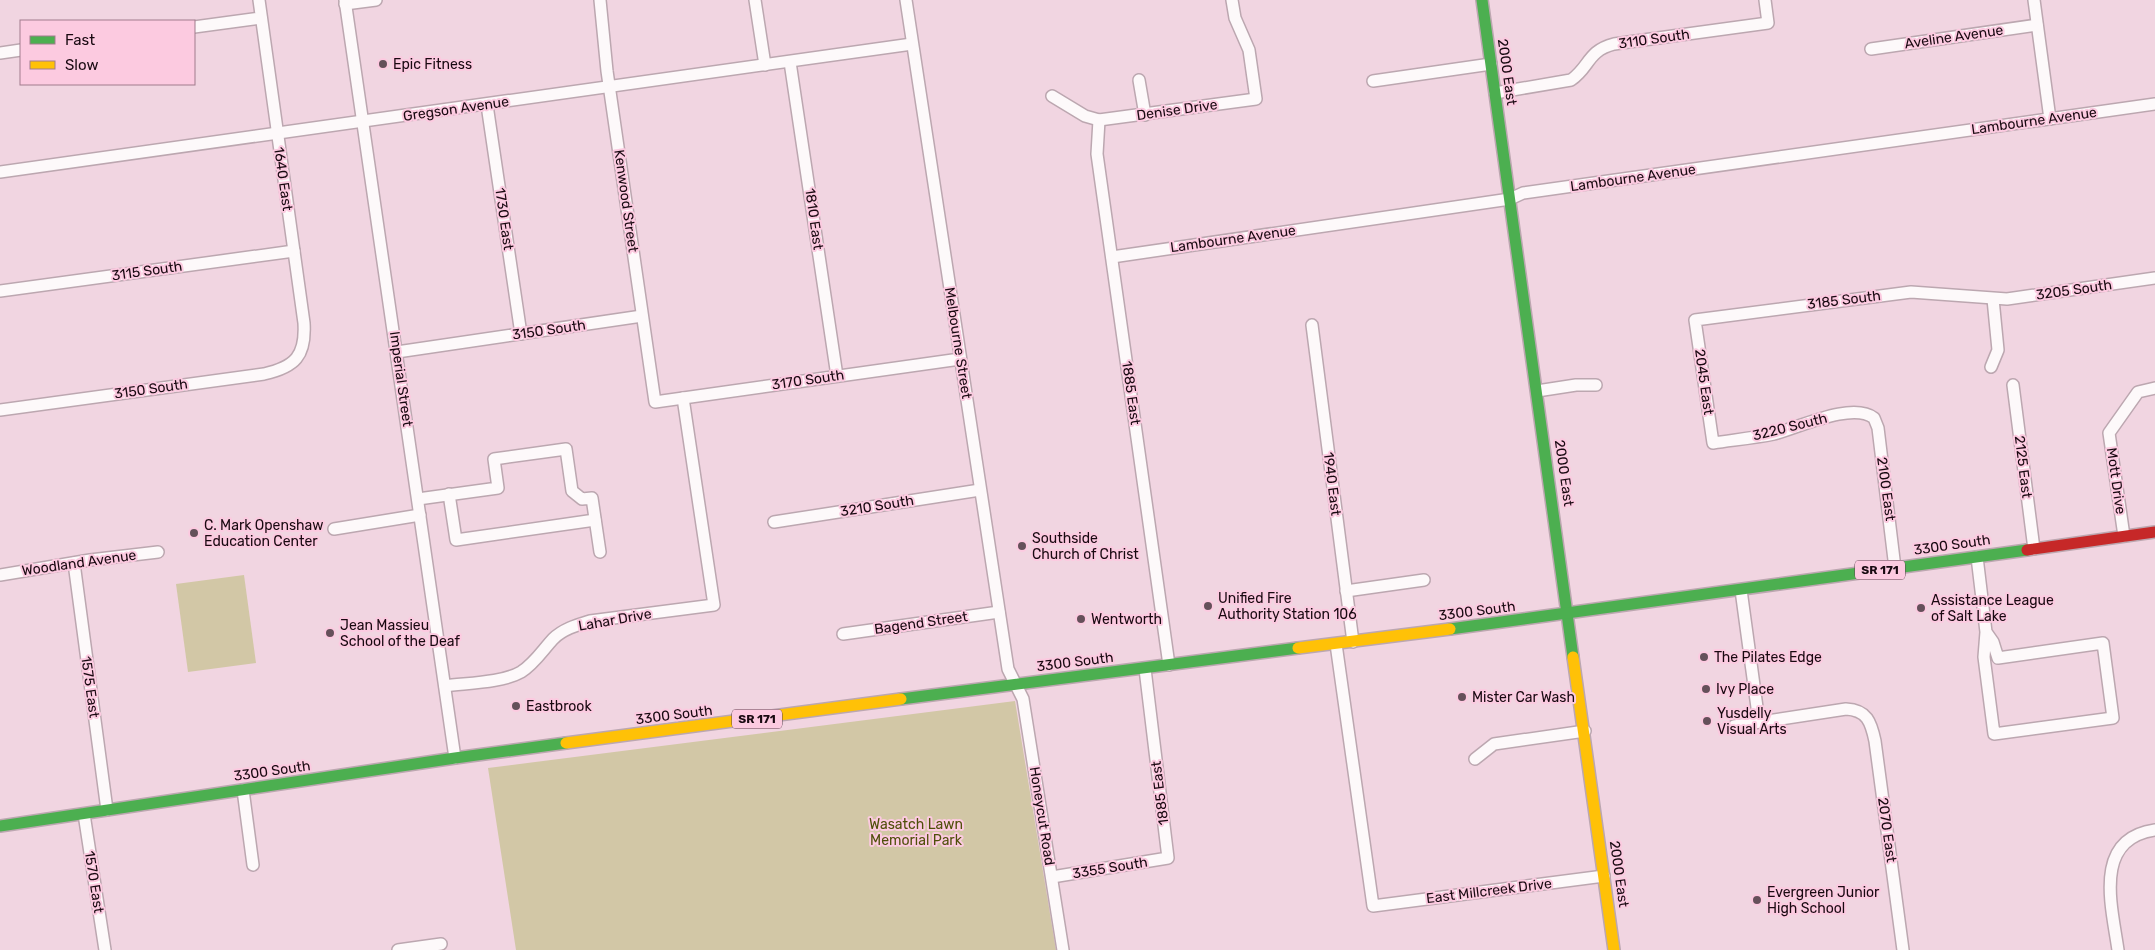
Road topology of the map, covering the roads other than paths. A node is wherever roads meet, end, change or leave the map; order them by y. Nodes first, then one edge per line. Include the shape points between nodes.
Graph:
1 (259, 0) edge
2 (376, 0) edge
3 (600, 0) edge
4 (755, 0) edge
5 (906, 0) edge
6 (1232, 0) edge
7 (1482, 0) edge
8 (1765, 0) edge
9 (2034, 0) edge
10 (345, 2) edge
11 (261, 18) junction
12 (2037, 25) junction
13 (195, 27) edge
14 (912, 44) junction
15 (1871, 49) dead end
16 (20, 50) edge
17 (0, 53) edge
18 (790, 62) junction
19 (1491, 64) junction
20 (765, 66) junction
21 (1139, 80) dead end
22 (1373, 81) dead end
23 (610, 87) junction
24 (1495, 92) junction
25 (1052, 96) dead end
26 (2155, 104) edge
27 (487, 105) junction
28 (1145, 115) junction
29 (2050, 119) junction
30 (1099, 120) junction
31 (364, 122) junction
32 (277, 134) junction
33 (0, 172) edge
34 (1510, 199) junction
35 (294, 251) junction
36 (1112, 257) junction
37 (2155, 278) edge
38 (0, 290) edge
39 (1992, 299) junction
40 (642, 316) junction
41 (1695, 320) joint
42 (1312, 325) dead end
43 (521, 334) junction
44 (397, 352) junction
45 (299, 358) joint
46 (960, 359) junction
47 (1990, 367) dead end
48 (837, 376) junction
49 (1596, 385) dead end
50 (2013, 385) dead end
51 (2155, 388) edge
52 (1537, 391) junction
53 (683, 398) junction
54 (655, 402) joint
55 (0, 410) edge
56 (1867, 414) joint
57 (1713, 443) joint
58 (980, 490) junction
59 (449, 494) junction
60 (418, 499) junction
61 (420, 515) junction
62 (595, 520) junction
63 (774, 522) dead end
64 (334, 529) dead end
65 (2155, 532) edge
66 (2124, 536) junction
67 (2034, 548) junction
68 (158, 552) dead end
69 (600, 552) dead end
70 (1976, 557) junction
71 (74, 563) junction
72 (1896, 568) junction
73 (0, 575) edge
74 (1424, 580) dead end
75 (1741, 590) junction
76 (1346, 591) junction
77 (999, 612) junction
78 (1569, 614) junction
79 (1986, 632) junction
80 (843, 634) dead end
81 (1353, 642) junction
82 (1336, 644) junction
83 (1169, 666) junction
84 (1145, 669) junction
85 (1016, 684) junction
86 (445, 686) junction
87 (1759, 722) junction
88 (1734, 726) dead end
89 (1585, 732) junction
90 (455, 758) junction
91 (1475, 759) dead end
92 (243, 790) junction
93 (107, 810) junction
94 (84, 814) junction
95 (0, 826) edge
96 (2155, 830) edge
97 (1168, 858) joint
98 (253, 865) dead end
99 (1604, 876) junction
100 (1052, 877) junction
101 (441, 944) dead end
102 (105, 950) edge
103 (398, 950) edge
104 (1062, 950) edge
105 (1614, 950) edge
106 (1903, 950) edge
107 (2118, 950) edge

1 - 11 street, 1640 East
2 - 10 street
3 - 23 street, Kenwood Street
4 - 20 street
5 - 14 street, Melbourne Street
6 - 28 street, Denise Drive via 1235,18 1249,50 1256,100
7 - 19 main road, 2000 East
8 - 24 street, 3110 South via 1768,23 1614,44 1594,53 1571,80
9 - 12 street
10 - 31 street, Imperial Street
11 - 13 street
11 - 32 street, 1640 East
12 - 15 street, Aveline Avenue
12 - 29 street
14 - 18 street, Gregson Avenue
14 - 46 street, Melbourne Street
16 - 17 street
18 - 20 street, Gregson Avenue
18 - 48 street, 1810 East
19 - 22 street
19 - 24 main road, 2000 East
20 - 23 street, Gregson Avenue
21 - 28 street
23 - 27 street, Gregson Avenue
23 - 40 street, Kenwood Street
24 - 34 main road, 2000 East
25 - 30 street via 1085,116
26 - 29 street, Lambourne Avenue
27 - 31 street, Gregson Avenue
27 - 43 street, 1730 East
28 - 30 street, Denise Drive
29 - 34 street, Lambourne Avenue via 1527,193
30 - 36 street, 1885 East via 1097,154
31 - 32 street, Gregson Avenue
31 - 44 street, Imperial Street
32 - 33 street, Gregson Avenue
32 - 35 street, 1640 East
34 - 36 street, Lambourne Avenue
34 - 52 main road, 2000 East
35 - 38 street, 3115 South
35 - 45 street, 1640 East via 304,330
36 - 83 street, 1885 East
37 - 39 street, 3205 South
39 - 41 street, 3185 South via 1911,292
39 - 47 street via 1998,350
40 - 43 street, 3150 South
40 - 54 street, Kenwood Street
41 - 57 street, 2045 East
42 - 76 street, 1940 East
43 - 44 street, 3150 South
44 - 60 street, Imperial Street
45 - 55 street, 3150 South via 286,367 264,374
46 - 48 street, 3170 South
46 - 58 street, Melbourne Street
48 - 53 street, 3170 South
49 - 52 street
50 - 67 street, 2125 East
51 - 66 street, Mott Drive via 2138,392 2109,433
52 - 78 main road, 2000 East
53 - 54 street, 3170 South
53 - 86 street, Lahar Drive via 714,605 576,625 554,638 530,666 518,674
56 - 57 street, 3220 South via 1860,412 1826,417 1771,434
56 - 72 street, 2100 East via 1874,418 1878,428
58 - 63 street, 3210 South
58 - 77 street, Melbourne Street
59 - 60 street
59 - 62 street via 456,540
59 - 62 street via 498,488 494,459 566,449 572,491 582,499 592,498
60 - 61 street, Imperial Street
61 - 64 street
61 - 86 street, Imperial Street
62 - 69 street
65 - 66 main road, 3300 South / SR 171
66 - 67 main road, 3300 South / SR 171
67 - 70 main road, 3300 South / SR 171
68 - 71 street, Woodland Avenue
70 - 72 main road, 3300 South / SR 171
70 - 79 street
71 - 73 street, Woodland Avenue
71 - 93 street, 1575 East
72 - 75 main road, 3300 South / SR 171
74 - 76 street
75 - 78 main road, 3300 South / SR 171
75 - 87 street
76 - 81 street, 1940 East
77 - 80 street, Bagend Street
77 - 85 street, Melbourne Street via 1008,669
78 - 81 main road, 3300 South / SR 171
78 - 89 main road, 2000 East
79 - 79 street via 1984,657 1994,734 2113,718 2103,643 1998,658
81 - 82 main road, 3300 South / SR 171
82 - 83 main road, 3300 South / SR 171
82 - 99 street, East Millcreek Drive via 1374,906
83 - 84 main road, 3300 South / SR 171
84 - 85 main road, 3300 South / SR 171
84 - 97 street, 1885 East
85 - 90 main road, 3300 South / SR 171
85 - 100 street, Honeycut Road via 1023,699
86 - 90 street, Imperial Street
87 - 88 street
87 - 106 street, 2070 East via 1846,709 1864,713 1875,741
89 - 91 street via 1494,744
89 - 99 main road, 2000 East
90 - 92 main road, 3300 South / SR 171
92 - 93 main road, 3300 South / SR 171
92 - 98 street
93 - 94 main road, 3300 South / SR 171
94 - 95 main road, 3300 South / SR 171
94 - 102 street, 1570 East
96 - 107 street via 2125,842 2111,868
97 - 100 street, 3355 South
99 - 105 main road, 2000 East
100 - 104 street, Honeycut Road
101 - 103 street

